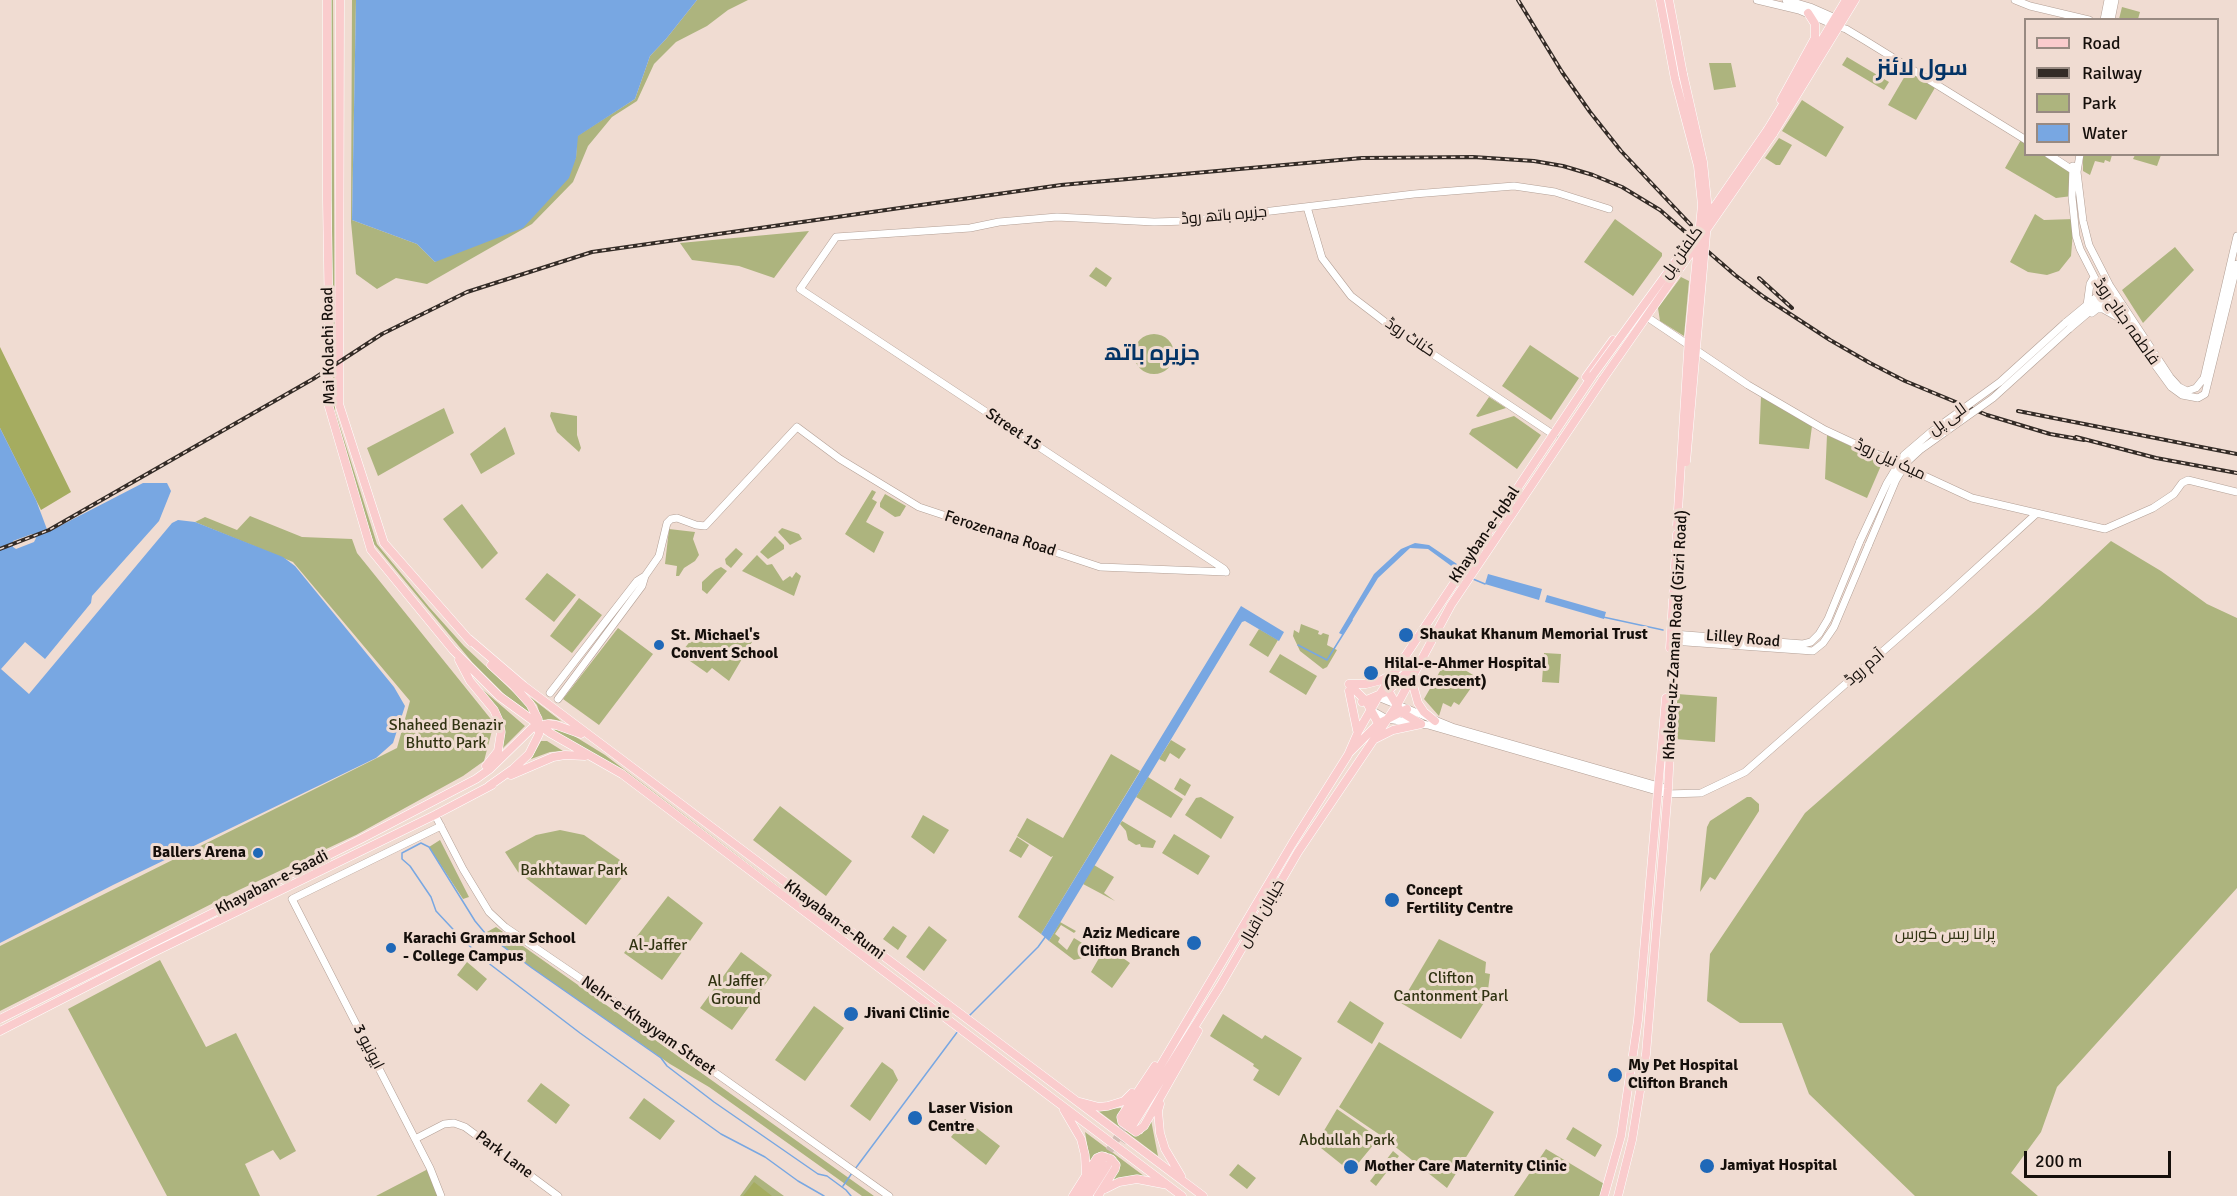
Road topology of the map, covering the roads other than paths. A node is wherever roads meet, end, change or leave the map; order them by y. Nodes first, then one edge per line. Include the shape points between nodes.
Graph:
1 (327, 0) edge
2 (340, 0) edge
3 (1660, 0) edge
4 (1669, 0) edge
5 (1757, 0) edge
6 (1786, 0) edge
7 (1846, 0) edge
8 (1855, 0) edge
9 (2015, 0) edge
10 (2108, 0) edge
11 (2115, 0) edge
12 (1808, 13) junction
13 (2081, 18) edge
14 (2104, 18) edge
15 (2111, 18) edge
16 (1839, 24) junction
17 (1770, 130) junction
18 (2024, 139) edge
19 (2051, 156) edge
20 (2078, 156) edge
21 (2075, 171) junction
22 (1307, 207) junction
23 (1609, 209) dead end
24 (2237, 236) edge
25 (2237, 264) edge
26 (2094, 277) junction
27 (800, 289) joint
28 (2112, 289) junction
29 (2104, 295) junction
30 (2087, 305) junction
31 (1650, 319) dead end
32 (2124, 321) junction
33 (2076, 323) junction
34 (2067, 326) junction
35 (1612, 340) dead end
36 (339, 365) junction
37 (328, 366) junction
38 (1593, 375) joint
39 (1603, 379) joint
40 (1567, 416) junction
41 (1554, 435) junction
42 (2237, 492) edge
43 (2036, 514) junction
44 (1679, 523) junction
45 (1226, 572) joint
46 (645, 576) junction
47 (1674, 637) junction
48 (469, 639) junction
49 (1814, 639) joint
50 (1691, 642) junction
51 (1822, 645) joint
52 (453, 650) junction
53 (1675, 651) junction
54 (1420, 659) junction
55 (1394, 672) junction
56 (1411, 678) junction
57 (1349, 688) junction
58 (1387, 688) junction
59 (550, 693) dead end
60 (1378, 697) junction
61 (558, 699) dead end
62 (1364, 701) junction
63 (1401, 708) junction
64 (1371, 709) junction
65 (1388, 719) junction
66 (1435, 721) junction
67 (1421, 724) junction
68 (1379, 726) junction
69 (535, 727) junction
70 (1452, 729) junction
71 (1358, 732) junction
72 (596, 741) junction
73 (1371, 741) junction
74 (1348, 754) junction
75 (594, 757) junction
76 (465, 785) junction
77 (489, 786) junction
78 (1664, 790) junction
79 (435, 815) junction
80 (441, 826) junction
81 (849, 932) junction
82 (842, 941) junction
83 (865, 944) junction
84 (1644, 950) junction
85 (1654, 950) junction
86 (859, 953) junction
87 (1223, 962) junction
88 (1220, 986) junction
89 (0, 1020) edge
90 (0, 1031) edge
91 (1144, 1082) junction
92 (1164, 1091) junction
93 (1075, 1100) junction
94 (1059, 1103) junction
95 (415, 1139) junction
96 (1086, 1176) junction
97 (1185, 1183) junction
98 (1170, 1186) junction
99 (1100, 1194) edge
100 (441, 1196) edge
101 (558, 1196) edge
102 (889, 1196) edge
103 (1073, 1196) edge
104 (1082, 1196) edge
105 (1088, 1196) edge
106 (1182, 1196) edge
107 (1203, 1196) edge
108 (1604, 1196) edge
109 (1618, 1196) edge

1 - 37 main road, Mai Kolachi Road
2 - 36 main road, Mai Kolachi Road
3 - 44 main road, Khaleeq-uz-Zaman Road (Gizri Road), bridge via 1675,79 1698,166 1702,205 1689,338
4 - 44 main road, Khaleeq-uz-Zaman Road (Gizri Road), bridge via 1703,162 1708,211
5 - 12 street
6 - 16 street via 1810,7
7 - 16 main road
8 - 16 main road
9 - 13 street
10 - 14 street
11 - 15 street
12 - 16 street
12 - 17 main road via 1815,24 1815,38 1776,109
16 - 17 main road
16 - 18 street
17 - 38 main road, کلفٹن پل, bridge
17 - 39 main road, کلفٹن پل, bridge
19 - 21 street
20 - 21 street, فاطمہ جناح روڈ
21 - 26 street, فاطمہ جناح روڈ via 2072,196 2076,236
21 - 28 street, فاطمہ جناح روڈ via 2089,246
22 - 23 street, جزیرہ باتھ روڈ via 1521,186
22 - 27 street, جزیرہ باتھ روڈ via 1187,221 1057,217 970,228 836,237
22 - 41 street, کناٹ روڈ via 1322,258 1351,296
24 - 28 street, فاطمہ جناح روڈ via 2204,378 2194,389 2187,391 2176,384
25 - 32 street, فاطمہ جناح روڈ via 2204,396 2182,395 2171,387
26 - 29 street, فاطمہ جناح روڈ
26 - 30 street
27 - 45 street, Street 15
28 - 29 street
29 - 30 street
29 - 32 street, فاطمہ جناح روڈ
29 - 33 street
30 - 34 street
31 - 43 street, میک نیل روڈ via 1748,385 1825,430 1972,498
32 - 33 street via 2097,309
33 - 34 street
34 - 49 street, للی پل, bridge via 1904,455 1860,541 1828,619
34 - 51 street, للی پل, bridge via 1993,398 1907,462 1834,627
35 - 40 main road via 1576,394
36 - 37 main road
36 - 48 main road, Mai Kolachi Road via 339,404 384,543
37 - 52 main road, Mai Kolachi Road via 327,400 371,550
38 - 40 main road, Khayban-e-Iqbal
39 - 54 main road, Khayban-e-Iqbal via 1451,605
40 - 41 main road, Khayban-e-Iqbal
41 - 55 main road, Khayban-e-Iqbal
42 - 43 street, میک نیل روڈ via 2188,480 2153,508 2105,529
43 - 78 street, آدم روڈ via 1745,772 1701,793
44 - 47 main road, Khaleeq-uz-Zaman Road (Gizri Road)
45 - 46 street, Ferozenana Road via 1100,567 965,523 919,507 840,459 797,427 705,526 677,518 666,523 659,556
46 - 59 street via 637,581
46 - 61 street via 642,586
47 - 49 street, Lilley Road via 1803,644
47 - 50 street, Lilley Road
47 - 53 main road, Khaleeq-uz-Zaman Road (Gizri Road)
47 - 78 main road, Khaleeq-uz-Zaman Road (Gizri Road)
48 - 69 main road via 530,704 537,714
48 - 72 main road, Khayaban-e-Rumi
50 - 51 street, Lilley Road via 1806,652
50 - 53 street
52 - 69 main road, Mai Kolachi Road
52 - 76 main road via 470,681 494,710 501,732 492,761
53 - 78 main road, Khaleeq-uz-Zaman Road (Gizri Road)
54 - 56 main road, Khayban-e-Iqbal
54 - 58 main road
55 - 57 main road via 1382,680
55 - 58 main road, Khayban-e-Iqbal
56 - 63 main road, Khayban-e-Iqbal
56 - 66 main road via 1418,703
57 - 62 main road
57 - 71 main road
58 - 60 main road, Khayban-e-Iqbal
58 - 63 main road
60 - 62 main road
60 - 63 street
60 - 64 main road, Khayban-e-Iqbal
62 - 64 main road
63 - 65 main road
63 - 66 street
63 - 67 main road
64 - 65 street
64 - 68 main road
64 - 71 main road, خیابان اقبال
65 - 67 street
65 - 68 main road, خیابان اقبال
66 - 70 street
67 - 70 street
67 - 73 main road via 1393,730
68 - 73 main road, خیابان اقبال
68 - 74 main road
69 - 72 main road via 567,727
69 - 75 main road, Khayaban-e-Rumi
69 - 76 main road, Khayaban-e-Saadi via 490,769
69 - 77 main road via 537,741 529,754
70 - 78 street
70 - 78 street
71 - 74 main road, خیابان اقبال
72 - 81 main road, Khayaban-e-Rumi
73 - 88 main road, خیابان اقبال via 1298,852
74 - 87 main road, خیابان اقبال
75 - 77 main road via 553,757
75 - 82 main road, Khayaban-e-Rumi via 622,774
76 - 89 main road, Khayaban-e-Saadi
77 - 79 main road, Khayaban-e-Saadi
78 - 84 main road, Khaleeq-uz-Zaman Road (Gizri Road)
78 - 85 main road, Khaleeq-uz-Zaman Road (Gizri Road)
79 - 80 street, Nehr-e-Khayyam Street
79 - 90 main road, Khayaban-e-Saadi
80 - 95 street, ایونیو 3 via 292,898
80 - 102 street, Nehr-e-Khayyam Street via 489,912 504,927
81 - 82 main road
81 - 83 main road, Khayaban-e-Rumi
82 - 86 main road, Khayaban-e-Rumi
83 - 86 main road
83 - 93 main road, Khayaban-e-Rumi
84 - 85 main road
84 - 108 main road, Khaleeq-uz-Zaman Road (Gizri Road) via 1621,1136
85 - 109 main road, Khaleeq-uz-Zaman Road (Gizri Road) via 1646,1054
86 - 94 main road, Khayaban-e-Rumi
87 - 88 main road, خیابان اقبال via 1130,1124
87 - 91 main road
88 - 92 main road
91 - 92 main road via 1121,1117 1136,1132 1144,1126
91 - 93 main road via 1117,1104 1099,1107
92 - 97 main road via 1158,1111 1160,1133
93 - 97 main road, Khayaban-e-Rumi
94 - 96 main road via 1081,1139
94 - 98 main road, Khayaban-e-Rumi
95 - 100 street, ایونیو 3
95 - 101 street, Park Lane via 444,1124 465,1127
96 - 99 main road via 1102,1155 1116,1165
96 - 103 main road
97 - 107 main road, Khayaban-e-Rumi
98 - 99 main road via 1137,1179 1111,1184
98 - 106 main road, Khayaban-e-Rumi
104 - 105 main road via 1104,1164

